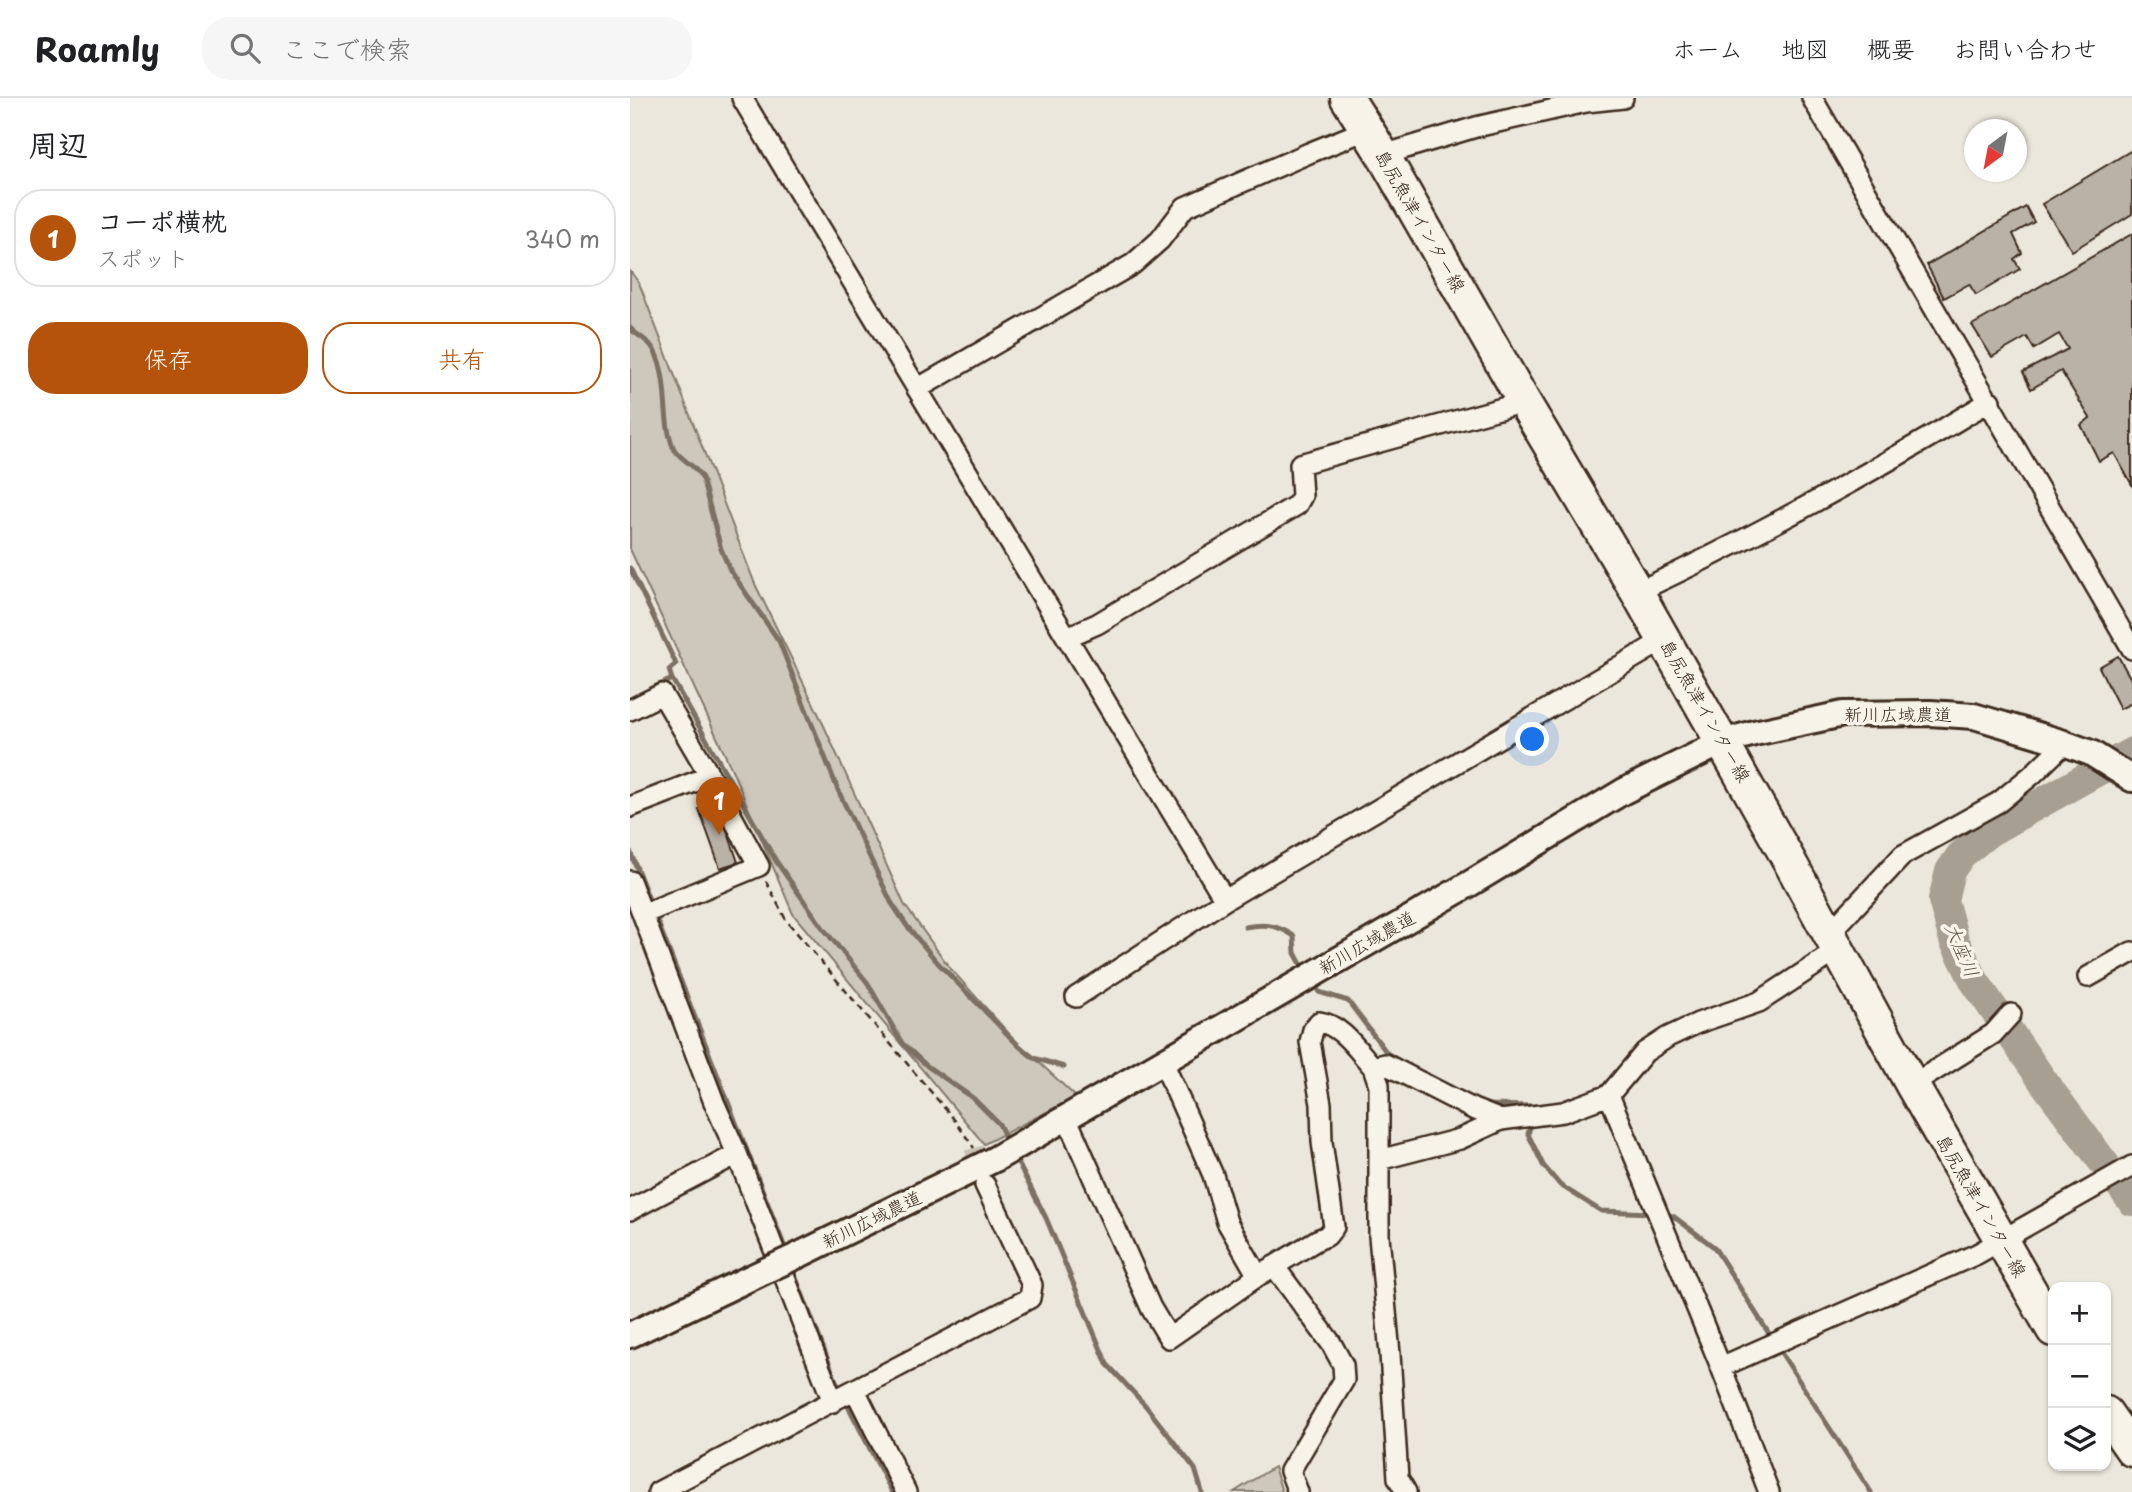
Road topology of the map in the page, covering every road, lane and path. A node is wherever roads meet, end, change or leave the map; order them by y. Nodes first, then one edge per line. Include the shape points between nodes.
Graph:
1 (742, 98) edge
2 (1347, 98) edge
3 (1623, 98) edge
4 (1812, 98) edge
5 (1585, 100) edge
6 (1374, 143) junction
7 (917, 389) junction
8 (1990, 401) junction
9 (1524, 402) junction
10 (1637, 592) junction
11 (1067, 637) junction
12 (1664, 640) junction
13 (2132, 649) edge
14 (630, 710) edge
15 (1723, 742) junction
16 (2065, 743) junction
17 (710, 776) junction
18 (2131, 778) edge
19 (630, 807) edge
20 (759, 866) junction
21 (630, 881) edge
22 (1225, 900) junction
23 (648, 911) junction
24 (1833, 942) junction
25 (2132, 952) edge
26 (2088, 977) dead end
27 (1076, 997) dead end
28 (2011, 1014) dead end
29 (1163, 1062) junction
30 (1373, 1067) junction
31 (1912, 1085) junction
32 (1609, 1095) junction
33 (1067, 1119) junction
34 (1501, 1120) junction
35 (974, 1148) tunnel mouth
36 (737, 1154) junction
37 (1379, 1160) junction
38 (2132, 1166) edge
39 (985, 1185) tunnel mouth
40 (630, 1210) edge
41 (2001, 1241) junction
42 (1266, 1271) junction
43 (2048, 1321) edge
44 (630, 1335) edge
45 (1721, 1367) junction
46 (855, 1390) junction
47 (833, 1402) junction
48 (2111, 1420) edge
49 (2132, 1450) edge
50 (658, 1492) edge
51 (906, 1492) edge
52 (1298, 1492) edge
53 (1406, 1492) edge
54 (1769, 1492) edge

1 - 7 street
2 - 6 main road, 島尻魚津インター線
3 - 5 street
4 - 8 street
5 - 6 street via 1476,127
6 - 7 street via 1185,207 1160,240 1133,264
6 - 9 main road, 島尻魚津インター線
7 - 11 street
8 - 10 street via 1769,526
8 - 13 street
9 - 10 main road, 島尻魚津インター線
9 - 11 street via 1300,464 1297,505 1097,624
10 - 12 main road, 島尻魚津インター線
11 - 22 street
12 - 15 main road, 島尻魚津インター線
12 - 22 street
14 - 17 street via 663,694
15 - 16 street, 新川広域農道 via 1843,714 1930,713 1974,716
15 - 24 main road, 島尻魚津インター線
15 - 29 street, 新川広域農道 via 1624,791
16 - 18 street, 新川広域農道
16 - 24 street via 2000,802 1903,855
17 - 19 street
17 - 20 street
20 - 23 street
20 - 35 path via 786,920
21 - 23 street
22 - 27 street
23 - 36 street via 714,1102
24 - 31 main road, 島尻魚津インター線
24 - 32 street via 1759,1002 1698,1023 1645,1052
25 - 26 street
28 - 31 street via 1993,1034
29 - 33 street, 新川広域農道
29 - 42 street via 1213,1175 1227,1222
30 - 34 street via 1385,1063
30 - 37 street via 1379,1085
30 - 42 street via 1329,1023 1319,1022 1313,1030 1310,1042 1334,1227 1328,1236
31 - 41 main road, 島尻魚津インター線
32 - 34 street via 1563,1112
32 - 45 street
33 - 42 street via 1151,1308 1169,1338
33 - 44 street, 新川広域農道, bridge
34 - 37 street via 1460,1139
36 - 40 street
36 - 47 street
37 - 53 street via 1379,1236 1398,1478
38 - 41 street
39 - 46 street via 1032,1285 1030,1298
41 - 43 main road, 島尻魚津インター線
41 - 45 street
42 - 52 street via 1331,1343 1343,1365 1344,1380 1290,1471
45 - 54 street
46 - 47 street
46 - 51 street
47 - 50 street
48 - 49 main road

